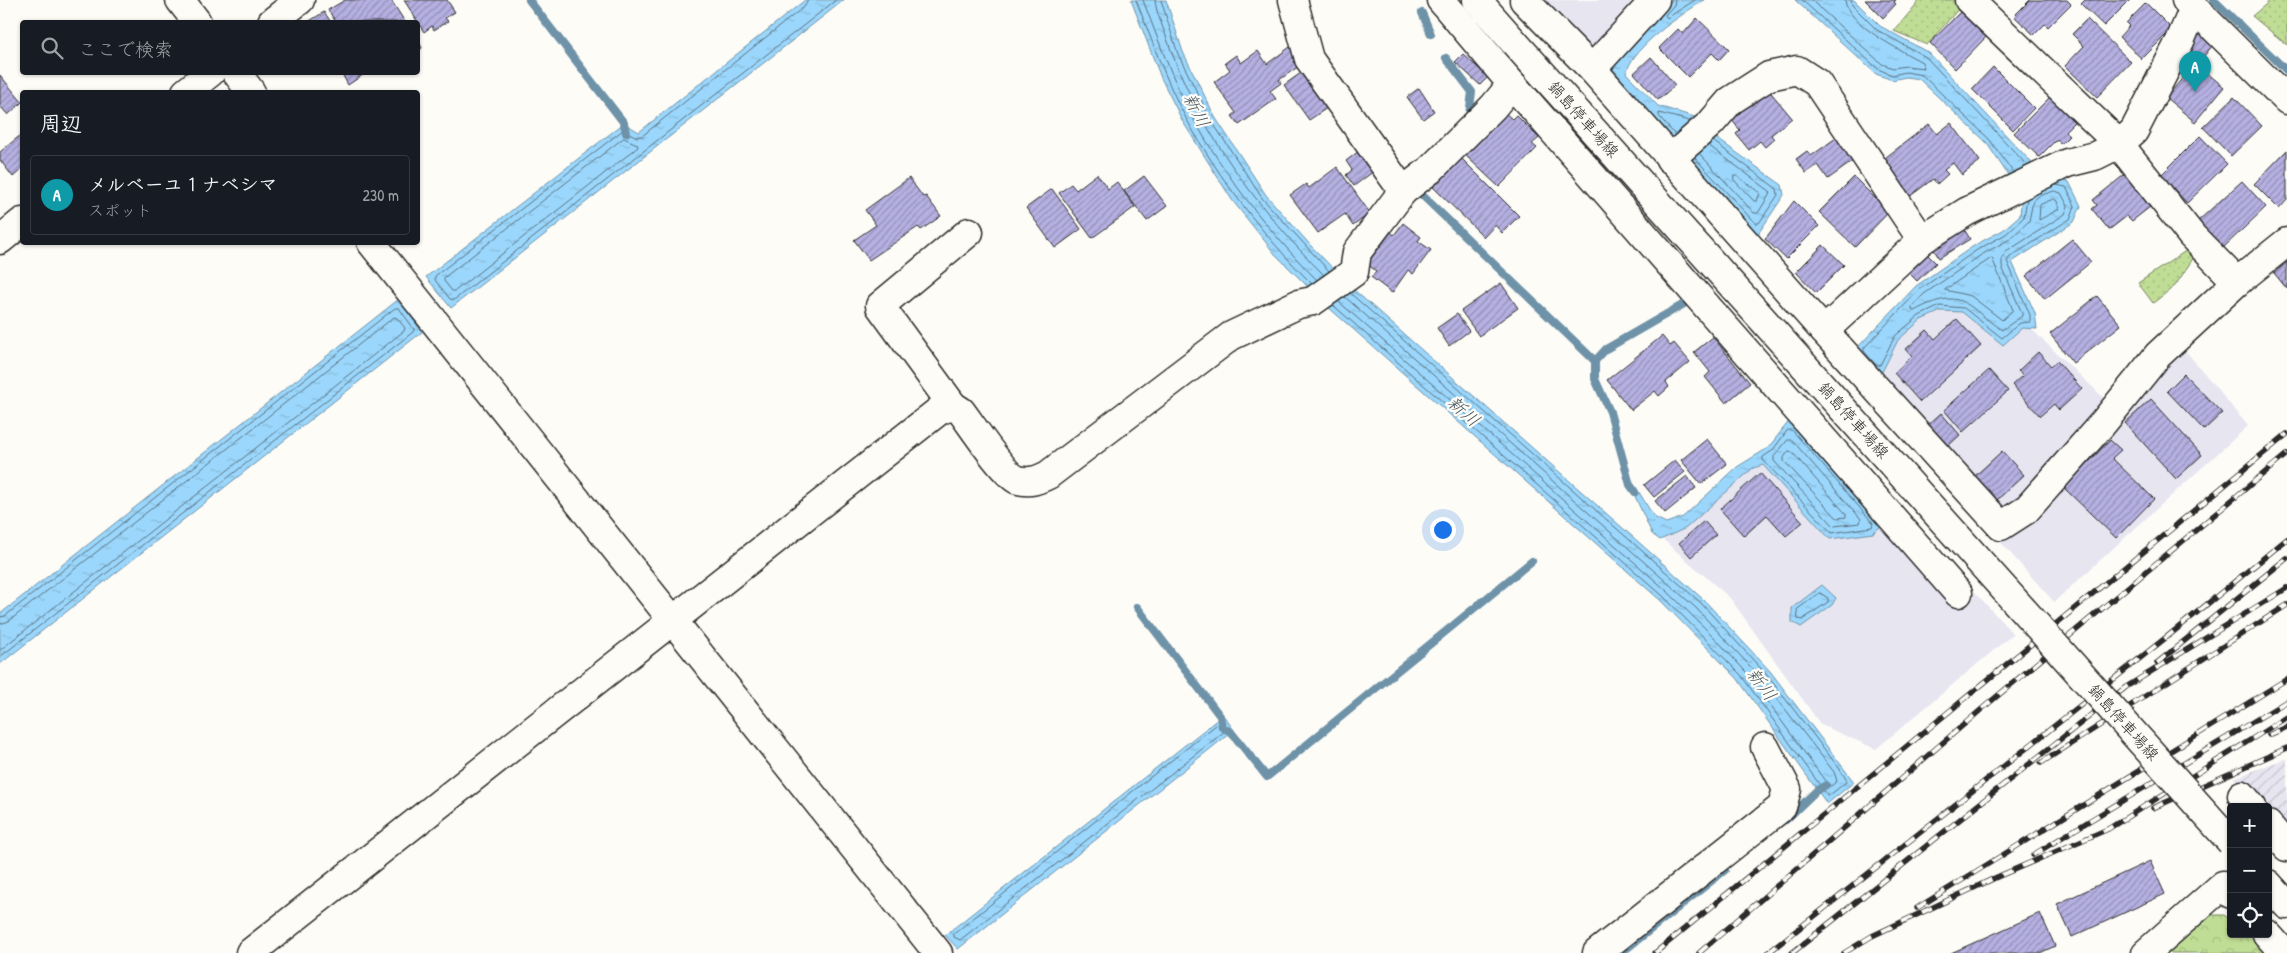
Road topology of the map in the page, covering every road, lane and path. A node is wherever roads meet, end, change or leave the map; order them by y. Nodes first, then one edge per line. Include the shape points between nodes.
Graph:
1 (180, 0) edge
2 (300, 0) edge
3 (1293, 0) edge
4 (1441, 0) edge
5 (1477, 0) edge
6 (1524, 0) edge
7 (1655, 0) edge
8 (1969, 0) edge
9 (2190, 4) edge
10 (195, 20) edge
11 (275, 20) edge
12 (1592, 69) junction
13 (207, 75) edge
14 (238, 75) edge
15 (1512, 84) junction
16 (188, 90) edge
17 (250, 90) edge
18 (2287, 100) edge
19 (2119, 144) junction
20 (1673, 156) junction
21 (1403, 191) junction
22 (20, 224) edge
23 (969, 232) dead end
24 (0, 240) edge
25 (1922, 240) junction
26 (2287, 242) edge
27 (373, 245) edge
28 (2237, 282) junction
29 (1824, 331) junction
30 (952, 406) junction
31 (1958, 593) dead end
32 (673, 620) junction
33 (1765, 747) dead end
34 (2272, 830) edge
35 (2227, 838) edge
36 (2287, 847) edge
37 (2272, 888) edge
38 (2230, 893) edge
39 (2287, 904) edge
40 (2271, 938) edge
41 (934, 948) edge
42 (250, 953) edge
43 (1597, 953) edge
44 (2146, 953) edge
45 (2284, 953) edge

1 - 10 street
2 - 11 street
3 - 21 street via 1309,59
4 - 15 street
5 - 35 street, 鍋島停車場線, bridge
6 - 12 street
7 - 12 street
8 - 19 street
9 - 18 street
9 - 19 street via 2180,41 2134,131
12 - 20 street
13 - 16 street
14 - 17 street
15 - 21 street via 1430,170
15 - 31 street
19 - 25 street via 2095,156 2067,163 1966,212
19 - 28 street via 2192,236
20 - 25 street via 1711,123 1730,101 1769,76 1797,70 1816,83
20 - 29 street
21 - 30 street via 1357,252 1354,272 1312,301 1298,304 1231,336 1048,475 1034,482 1016,479 1004,469 960,411
22 - 24 street
23 - 30 street via 880,306
25 - 29 street
26 - 28 street
27 - 32 street
28 - 29 street via 2158,355 2026,510 2001,526
30 - 32 street via 940,410
32 - 41 street
32 - 42 street
33 - 43 street via 1786,789 1782,806
34 - 36 street
37 - 39 street
38 - 44 street via 2223,885
40 - 45 street

